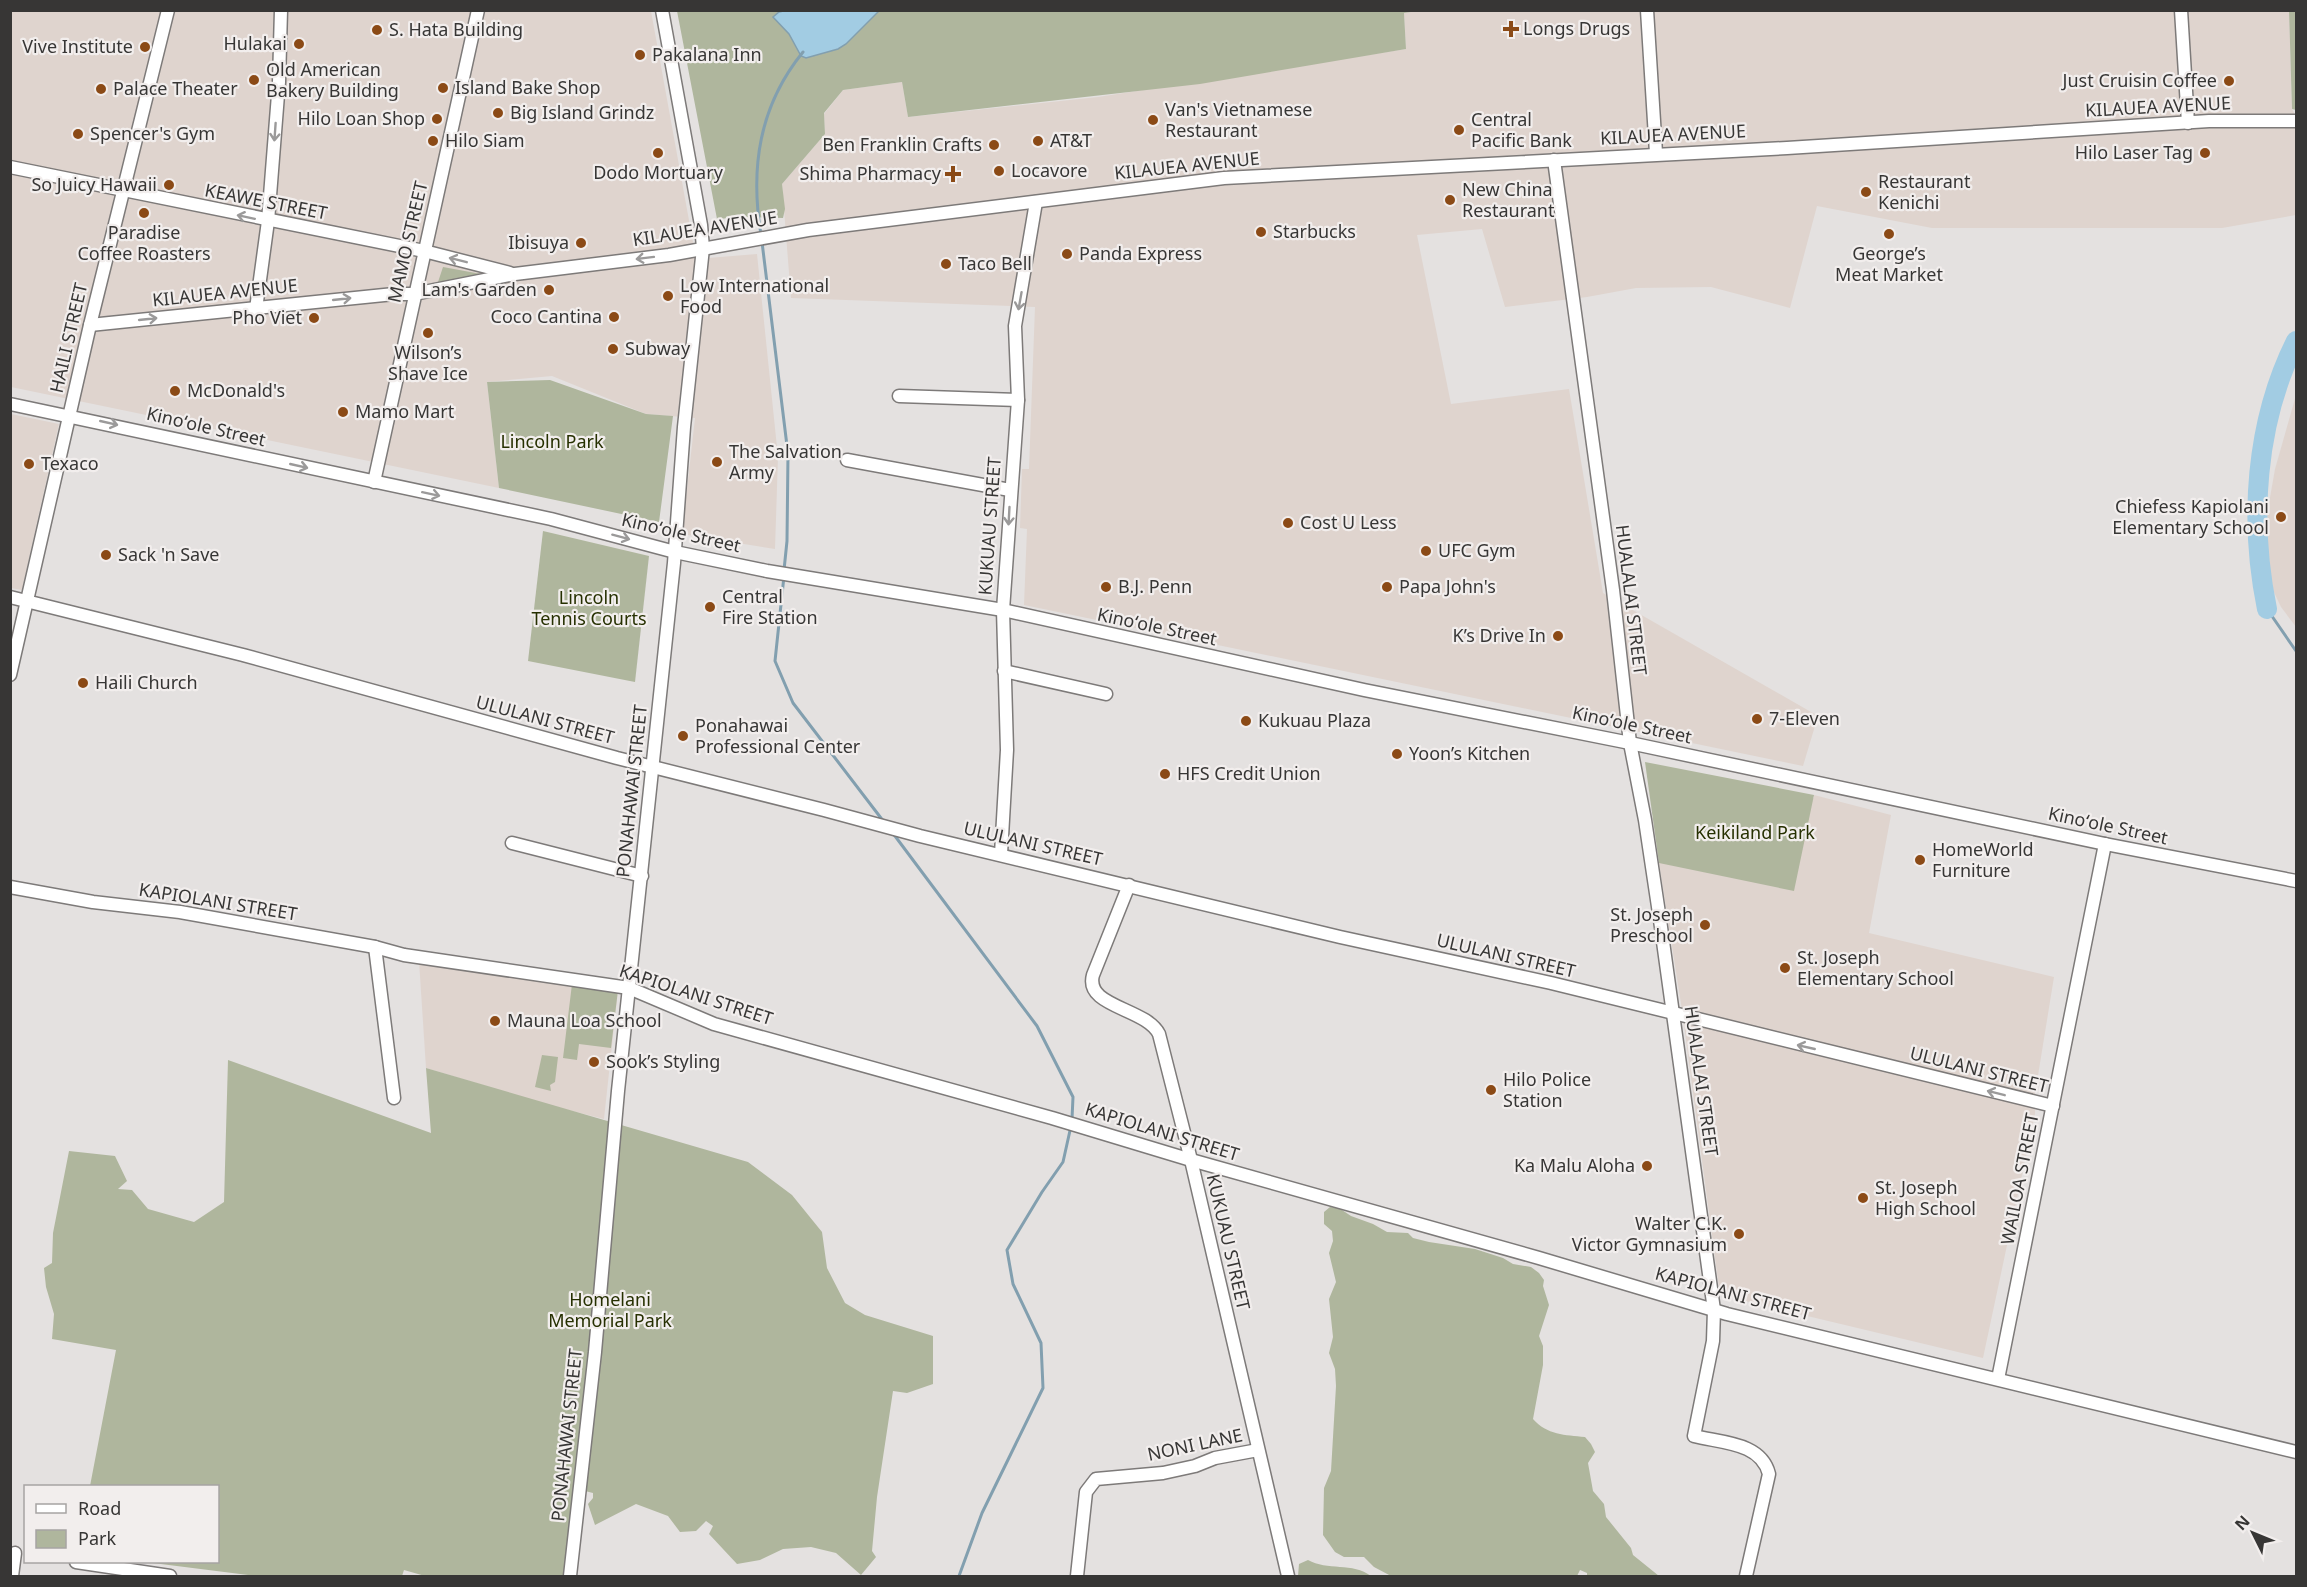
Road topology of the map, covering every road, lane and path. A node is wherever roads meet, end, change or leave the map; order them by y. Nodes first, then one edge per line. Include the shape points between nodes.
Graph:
1 (168, 10) edge
2 (281, 10) edge
3 (478, 10) edge
4 (662, 10) edge
5 (1647, 10) edge
6 (2181, 10) edge
7 (2296, 121) edge
8 (2188, 123) junction
9 (1656, 153) junction
10 (1554, 160) junction
11 (10, 167) edge
12 (122, 190) junction
13 (1036, 202) junction
14 (268, 221) junction
15 (703, 248) junction
16 (424, 251) junction
17 (515, 274) junction
18 (414, 294) junction
19 (256, 309) junction
20 (90, 325) junction
21 (899, 396) dead end
22 (1018, 400) junction
23 (10, 404) edge
24 (70, 415) junction
25 (847, 460) dead end
26 (374, 482) junction
27 (1010, 490) junction
28 (675, 552) junction
29 (10, 597) edge
30 (26, 600) junction
31 (1003, 610) junction
32 (1004, 671) junction
33 (10, 675) edge
34 (1107, 694) dead end
35 (1630, 743) junction
36 (652, 767) junction
37 (512, 843) dead end
38 (2105, 844) junction
39 (1000, 854) junction
40 (642, 876) junction
41 (2296, 881) edge
42 (1129, 885) junction
43 (10, 887) edge
44 (375, 947) junction
45 (629, 988) junction
46 (1674, 1014) junction
47 (394, 1098) dead end
48 (2053, 1106) junction
49 (1191, 1160) junction
50 (1714, 1310) junction
51 (1998, 1379) junction
52 (1258, 1450) junction
53 (2296, 1452) edge
54 (17, 1553) edge
55 (83, 1563) edge
56 (12, 1576) edge
57 (170, 1576) edge
58 (570, 1576) edge
59 (1077, 1576) edge
60 (1288, 1576) edge
61 (1746, 1576) edge

1 - 12 street, HAILI STREET
2 -> 14 street
3 - 16 street, MAMO STREET
4 - 15 street, PONAHAWAI STREET
5 - 9 street
6 - 8 street
7 - 8 street, KILAUEA AVENUE
8 - 9 street, KILAUEA AVENUE
9 - 10 street, KILAUEA AVENUE
10 - 13 street, KILAUEA AVENUE via 1248,176
10 - 35 street, HUALALAI STREET
11 - 12 street, KEAWE STREET
14 -> 12 street, KEAWE STREET
12 - 20 street, HAILI STREET
13 - 15 street, KILAUEA AVENUE via 808,230
13 -> 22 street, KUKUAU STREET via 1015,326
14 - 16 street, KEAWE STREET
14 - 19 street
15 -> 17 street, KILAUEA AVENUE
15 - 28 street, PONAHAWAI STREET
17 -> 16 street, KEAWE STREET
16 - 18 street, MAMO STREET
17 - 18 street, KILAUEA AVENUE
19 -> 18 street, KILAUEA AVENUE
18 - 26 street, MAMO STREET
20 -> 19 street, KILAUEA AVENUE
20 - 24 street, HAILI STREET
21 - 22 street
22 - 27 street, KUKUAU STREET
23 - 24 street, Kinoʻole Street
24 -> 26 street, Kinoʻole Street
24 - 30 street, HAILI STREET
25 - 27 street
26 -> 28 street, Kinoʻole Street via 551,519
27 -> 31 street, KUKUAU STREET
28 - 31 street, Kinoʻole Street
28 - 36 street, PONAHAWAI STREET
29 - 30 street, ULULANI STREET
30 - 33 street, HAILI STREET
30 - 36 street, ULULANI STREET
31 - 32 street, KUKUAU STREET
31 - 35 street, Kinoʻole Street via 1364,690
32 - 34 street
32 - 39 street, KUKUAU STREET via 1007,750
35 - 38 street, Kinoʻole Street
35 - 46 street, HUALALAI STREET
36 - 39 street, ULULANI STREET
36 - 40 street, PONAHAWAI STREET
37 - 40 street
38 - 41 street, Kinoʻole Street
38 - 48 street, WAILOA STREET
39 - 42 street, ULULANI STREET
40 - 45 street, PONAHAWAI STREET
42 - 46 street, ULULANI STREET
42 - 49 street, KUKUAU STREET via 1091,985 1099,997 1145,1019 1156,1029
43 - 44 street, KAPIOLANI STREET
44 - 45 street, KAPIOLANI STREET via 404,955
44 - 47 street
45 - 49 street, KAPIOLANI STREET via 714,1023
45 - 58 street, PONAHAWAI STREET
48 -> 46 street, ULULANI STREET
46 - 50 street, HUALALAI STREET
48 - 51 street, WAILOA STREET
49 - 50 street, KAPIOLANI STREET
49 - 52 street, KUKUAU STREET
50 - 51 street, KAPIOLANI STREET
50 - 61 street, HUALALAI STREET via 1713,1341 1694,1436 1755,1452 1766,1464 1768,1481
51 - 53 street, KAPIOLANI STREET
52 - 59 street, NONI LANE via 1163,1473 1096,1479 1086,1492
52 - 60 street, KUKUAU STREET
54 - 56 street
55 - 57 street

